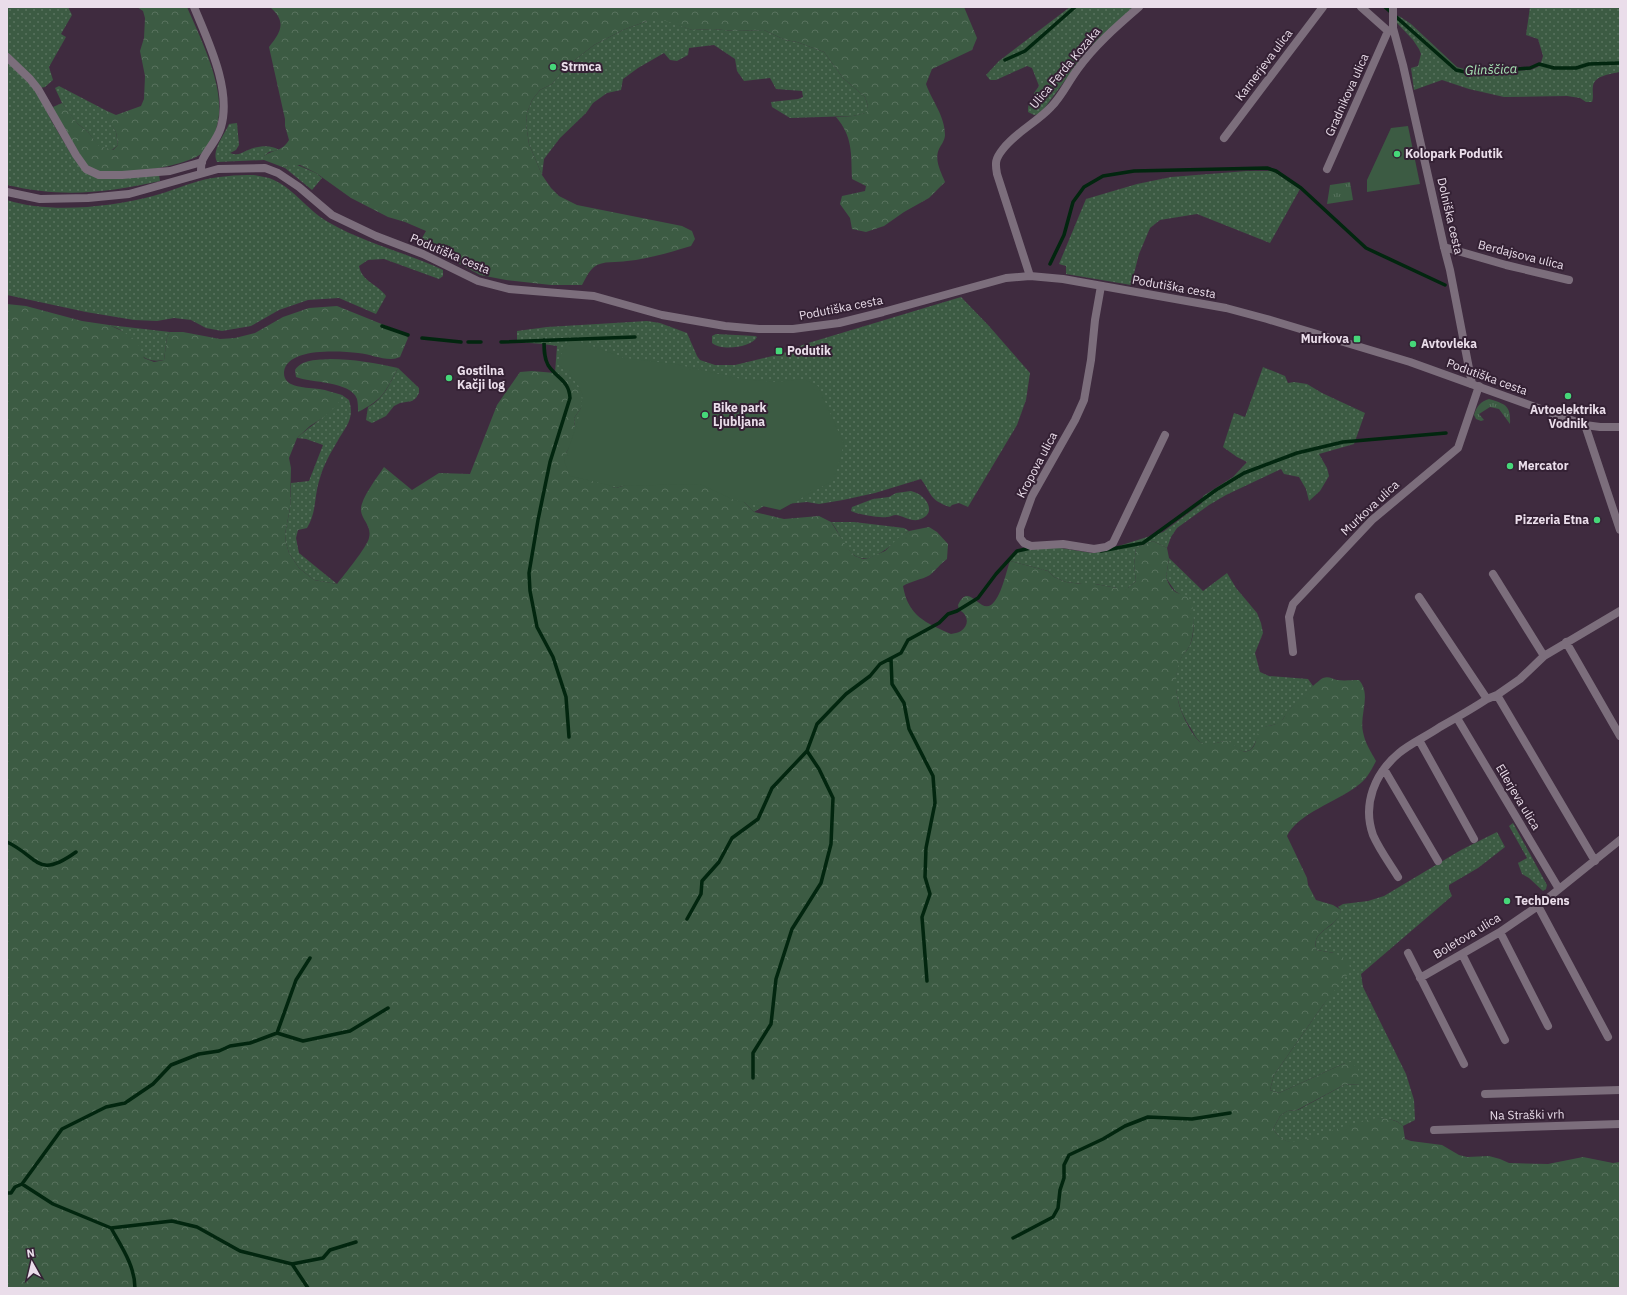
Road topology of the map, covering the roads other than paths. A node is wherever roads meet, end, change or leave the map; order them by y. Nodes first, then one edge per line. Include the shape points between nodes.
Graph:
1 (194, 7) edge
2 (1138, 7) edge
3 (1323, 7) edge
4 (1361, 7) edge
5 (1393, 7) edge
6 (1392, 27) junction
7 (7, 57) edge
8 (1224, 138) dead end
9 (202, 162) junction
10 (1327, 169) dead end
11 (201, 173) junction
12 (7, 192) edge
13 (1444, 247) junction
14 (1030, 276) junction
15 (1569, 280) dead end
16 (1101, 286) junction
17 (1475, 385) junction
18 (1585, 424) junction
19 (1620, 427) edge
20 (1165, 435) dead end
21 (1620, 530) edge
22 (1493, 574) dead end
23 (1419, 597) dead end
24 (1620, 611) edge
25 (1566, 642) junction
26 (1293, 652) dead end
27 (1544, 656) junction
28 (1497, 695) junction
29 (1488, 699) junction
30 (1457, 718) junction
31 (1620, 736) edge
32 (1419, 740) junction
33 (1384, 769) junction
34 (1474, 838) dead end
35 (1620, 840) edge
36 (1438, 861) dead end
37 (1595, 861) junction
38 (1398, 877) dead end
39 (1558, 889) junction
40 (1538, 906) junction
41 (1500, 932) junction
42 (1408, 953) dead end
43 (1462, 954) junction
44 (1420, 978) junction
45 (1548, 1026) dead end
46 (1608, 1037) dead end
47 (1505, 1040) dead end
48 (1464, 1064) dead end
49 (1620, 1090) edge
50 (1486, 1094) dead end
51 (1620, 1124) edge
52 (1434, 1130) dead end

1 - 9 street via 218,71 224,102 218,138
2 - 14 street, Ulica Ferda Kozaka via 1106,36 1077,69 1051,107 1012,139 1002,149 995,162
3 - 8 street, Karnerjeva ulica
4 - 6 street
5 - 6 street, Dolniška cesta
6 - 10 street, Gradnikova ulica
6 - 13 street, Dolniška cesta
7 - 9 street via 38,89 86,169 99,175 122,175 170,170
9 - 11 street
11 - 12 street, Podutiška cesta via 129,194 40,199
11 - 14 street, Podutiška cesta via 218,169 265,168 278,173 332,215 478,281 509,289 594,296 662,315 725,326 793,329 839,323 1006,278
13 - 15 street, Berdajsova ulica
13 - 17 street, Dolniška cesta
14 - 16 street, Podutiška cesta
16 - 17 street, Podutiška cesta via 1226,308 1410,362
16 - 20 street, Kropova ulica via 1084,400 1032,496 1020,529 1020,538 1031,546 1063,544 1094,549 1113,543
17 - 18 street, Podutiška cesta
17 - 26 street, Murkova ulica via 1458,448 1372,520 1294,604 1289,617
18 - 19 street, Podutiška cesta
18 - 21 street
22 - 27 street
23 - 29 street
24 - 25 street
25 - 27 street
25 - 31 street
27 - 28 street via 1520,679
28 - 29 street
28 - 37 street
29 - 30 street
30 - 32 street
30 - 39 street, Ellerjeva ulica
32 - 33 street via 1399,753
32 - 34 street
33 - 36 street
33 - 38 street via 1371,791 1369,819 1374,836
35 - 37 street, Boletova ulica
37 - 39 street, Boletova ulica
39 - 40 street, Boletova ulica
40 - 41 street, Boletova ulica
40 - 46 street
41 - 43 street, Boletova ulica
41 - 45 street
42 - 44 street
43 - 44 street, Boletova ulica
43 - 47 street
44 - 48 street
49 - 50 street, Na Straški vrh
51 - 52 street, Na Straški vrh

